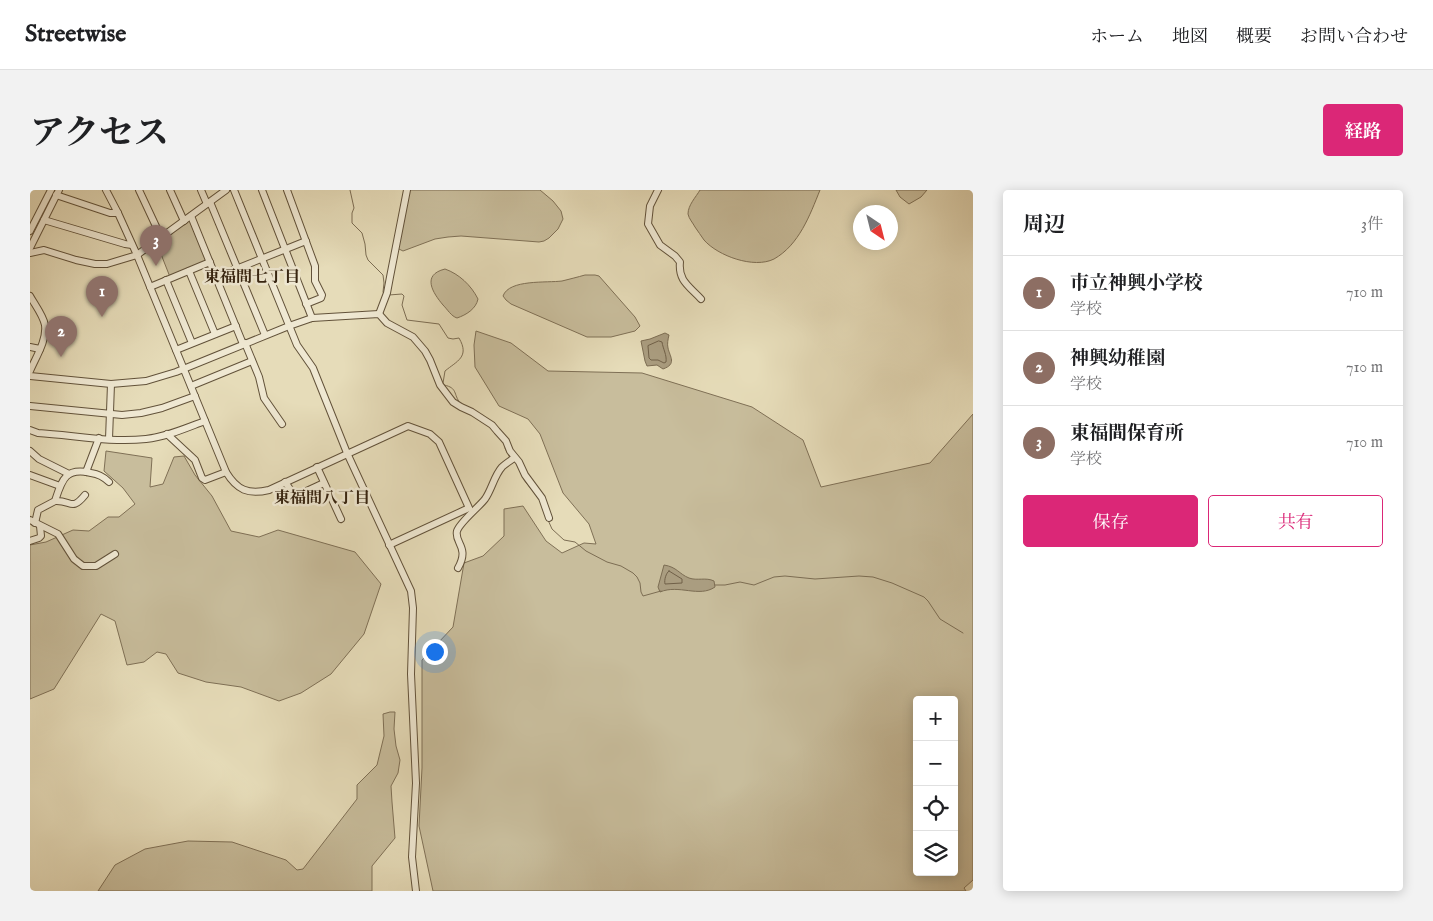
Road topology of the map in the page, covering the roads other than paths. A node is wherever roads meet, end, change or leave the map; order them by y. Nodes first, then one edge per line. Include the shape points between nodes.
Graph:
1 (106, 190) edge
2 (139, 190) edge
3 (170, 190) edge
4 (201, 190) edge
5 (226, 190) edge
6 (234, 190) edge
7 (262, 190) edge
8 (287, 190) edge
9 (407, 190) edge
10 (658, 190) edge
11 (55, 192) edge
12 (209, 203) junction
13 (118, 213) junction
14 (191, 216) junction
15 (44, 220) junction
16 (184, 221) junction
17 (30, 230) edge
18 (161, 237) junction
19 (306, 241) junction
20 (132, 245) junction
21 (30, 248) edge
22 (285, 249) junction
23 (30, 253) edge
24 (137, 254) junction
25 (262, 259) junction
26 (210, 262) junction
27 (238, 268) junction
28 (188, 271) junction
29 (216, 277) junction
30 (166, 280) junction
31 (150, 287) junction
32 (701, 299) dead end
33 (31, 301) edge
34 (306, 304) junction
35 (379, 314) junction
36 (312, 318) junction
37 (236, 326) junction
38 (289, 326) junction
39 (214, 334) junction
40 (266, 335) junction
41 (192, 344) junction
42 (244, 344) junction
43 (30, 347) edge
44 (40, 349) junction
45 (176, 350) junction
46 (252, 361) junction
47 (184, 369) junction
48 (30, 371) edge
49 (30, 376) edge
50 (111, 384) junction
51 (191, 386) junction
52 (195, 396) junction
53 (30, 406) edge
54 (109, 414) junction
55 (205, 421) junction
56 (282, 424) dead end
57 (30, 430) edge
58 (168, 434) junction
59 (99, 438) junction
60 (108, 439) junction
61 (30, 451) edge
62 (347, 453) junction
63 (514, 458) junction
64 (317, 467) junction
65 (86, 472) junction
66 (226, 472) junction
67 (30, 474) edge
68 (69, 474) junction
69 (109, 482) dead end
70 (285, 482) junction
71 (324, 483) junction
72 (60, 486) junction
73 (85, 495) dead end
74 (55, 501) junction
75 (472, 508) junction
76 (549, 518) dead end
77 (341, 519) dead end
78 (35, 523) edge
79 (30, 541) edge
80 (389, 545) junction
81 (115, 554) dead end
82 (458, 568) dead end
83 (416, 891) edge

1 - 13 street
2 - 18 street
3 - 16 street
4 - 12 street
5 - 12 street
6 - 25 street
7 - 22 street
8 - 19 street
9 - 35 street via 390,277
10 - 32 street via 650,206 648,224 660,245 680,262 683,280
11 - 13 street via 110,213
11 - 15 street
11 - 17 street
12 - 14 street
12 - 27 street
13 - 20 street
14 - 16 street
14 - 26 street
15 - 20 street
15 - 21 street
16 - 18 street
18 - 24 street
19 - 22 street
19 - 34 street via 322,295
20 - 24 street
22 - 25 street
22 - 34 street
23 - 24 street via 44,250 95,264 107,264
24 - 31 street
25 - 27 street
25 - 38 street
26 - 28 street
26 - 29 street
27 - 29 street
27 - 40 street
28 - 30 street
28 - 39 street
29 - 37 street
30 - 31 street
30 - 41 street
31 - 45 street
33 - 44 street via 45,325
34 - 36 street
35 - 36 street
35 - 63 street via 387,323 413,337 453,402 492,425 506,441
36 - 38 street
37 - 39 street
37 - 42 street
38 - 40 street
38 - 62 street via 313,368
39 - 41 street
40 - 42 street
41 - 45 street
42 - 46 street
42 - 47 street
43 - 44 street
44 - 48 street
45 - 47 street
46 - 51 street
46 - 56 street via 264,398
47 - 50 street via 146,381
47 - 51 street
49 - 50 street
50 - 54 street
51 - 52 street
52 - 54 street via 141,413
52 - 55 street
53 - 54 street
54 - 60 street
55 - 58 street
55 - 66 street
57 - 59 street
58 - 60 street via 147,439
58 - 66 street via 195,460 202,478 206,480
59 - 60 street
59 - 65 street
61 - 68 street
62 - 64 street
62 - 75 street via 408,426 430,434 439,442
62 - 80 street
63 - 75 street via 503,466 485,499
63 - 76 street via 542,498
64 - 70 street
64 - 71 street
65 - 68 street
65 - 69 street via 102,476
66 - 70 street via 237,486 251,492 269,490
67 - 72 street
68 - 72 street
70 - 71 street via 292,492 298,494
71 - 77 street
72 - 74 street
73 - 74 street via 73,505
74 - 78 street via 38,510
75 - 80 street
75 - 82 street via 472,514 457,533 463,551
78 - 79 street via 41,536
78 - 81 street via 58,534 74,559 83,566 96,566
80 - 83 street via 413,599 411,674 416,783 412,857

